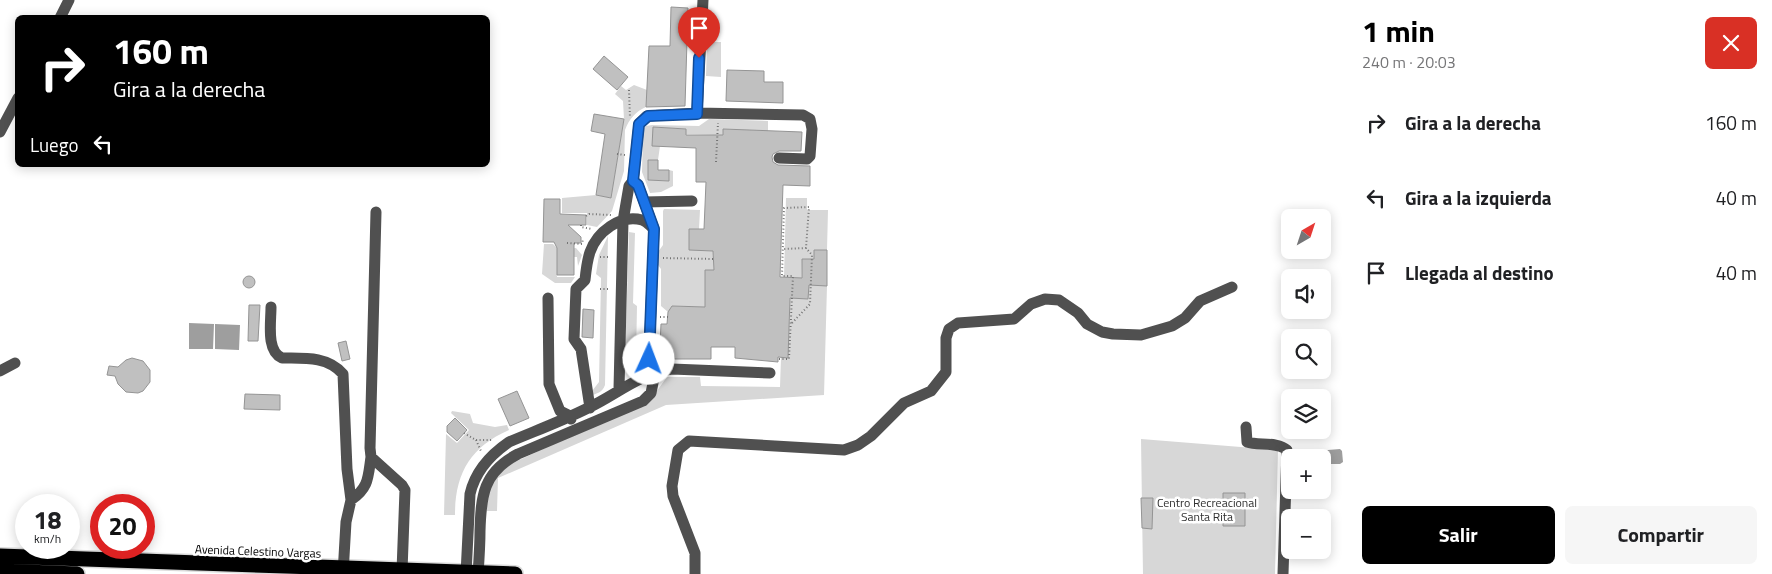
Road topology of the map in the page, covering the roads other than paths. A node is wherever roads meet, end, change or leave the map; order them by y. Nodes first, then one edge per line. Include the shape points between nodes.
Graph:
1 (69, 0) edge
2 (703, 0) edge
3 (62, 15) edge
4 (15, 104) edge
5 (697, 114) junction
6 (0, 132) edge
7 (779, 158) dead end
8 (633, 181) junction
9 (644, 202) junction
10 (692, 202) dead end
11 (376, 212) dead end
12 (622, 221) junction
13 (654, 229) junction
14 (1232, 287) dead end
15 (548, 298) dead end
16 (271, 307) dead end
17 (15, 363) dead end
18 (0, 372) edge
19 (655, 373) junction
20 (770, 373) dead end
21 (619, 389) junction
22 (590, 408) junction
23 (570, 416) junction
24 (1246, 427) dead end
25 (573, 431) junction
26 (371, 457) junction
27 (351, 500) junction
28 (3, 564) edge
29 (175, 568) edge
30 (342, 571) edge
31 (402, 571) junction
32 (77, 574) edge
33 (472, 574) edge
34 (514, 574) edge
35 (695, 574) edge
36 (1283, 574) edge

1 - 3 street
2 - 5 street
4 - 6 street
5 - 7 street via 803,115 810,119 812,130 807,160
5 - 8 street via 648,116 641,120
8 - 9 street via 638,185
8 - 12 street via 629,186
9 - 10 street
9 - 13 street
11 - 26 street
12 - 13 street via 630,218 644,220
12 - 21 street
12 - 22 street via 606,228 597,238 590,251 586,280 576,289 574,339 581,349
13 - 19 street via 649,359
14 - 35 street via 1200,301 1185,318 1172,326 1141,335 1102,332 1087,324 1078,312 1059,300 1045,299 1031,304 1014,319 958,323 948,330 946,372 936,386 904,403 871,436 844,450 689,442 678,450 672,486 695,553
15 - 23 street via 549,384 560,411
16 - 27 street via 276,355 326,361 337,366 343,374
17 - 18 street
19 - 20 street via 672,369
19 - 21 street
19 - 25 street via 648,398
21 - 22 street
22 - 23 street
23 - 25 street
23 - 33 street via 509,442 480,470 470,494
24 - 36 street via 1248,443 1287,450
25 - 33 street via 509,458 493,474 482,499
26 - 27 street via 366,483 361,493
26 - 31 street via 405,490
27 - 30 street
28 - 29 highway, Avenida Celestino Vargas
28 - 32 highway, Avenida Celestino Vargas
29 - 30 highway, Avenida Celestino Vargas
30 - 31 highway, Avenida Celestino Vargas
31 - 33 highway, Avenida Celestino Vargas
33 - 34 highway, Avenida Celestino Vargas

